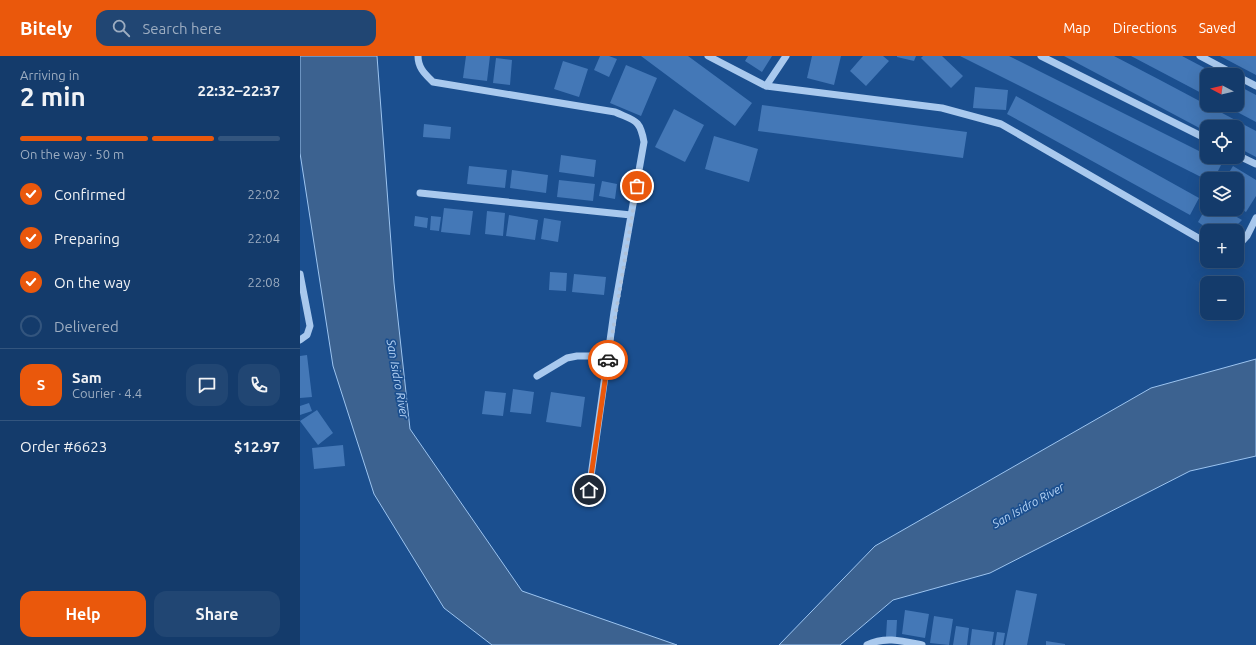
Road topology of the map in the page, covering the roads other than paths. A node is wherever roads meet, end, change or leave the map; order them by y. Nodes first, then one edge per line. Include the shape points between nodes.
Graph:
1 (418, 56) edge
2 (708, 56) edge
3 (786, 56) edge
4 (1041, 56) edge
5 (1200, 56) edge
6 (1223, 68) edge
7 (1244, 79) edge
8 (766, 86) junction
9 (1256, 86) edge
10 (1200, 136) edge
11 (1244, 158) edge
12 (1256, 164) edge
13 (420, 193) dead end
14 (631, 215) junction
15 (1256, 218) edge
16 (1200, 239) edge
17 (1244, 239) edge
18 (300, 274) edge
19 (300, 340) edge
20 (608, 356) junction
21 (537, 376) dead end
22 (589, 490) dead end
23 (867, 645) edge
24 (922, 645) edge

1 - 14 street via 418,63 433,82 615,112 635,121 642,127 644,142
2 - 8 street
3 - 8 street
4 - 10 street
5 - 6 street
7 - 9 street
8 - 16 street via 942,108 1001,124
11 - 12 street
13 - 14 street
14 - 20 street
15 - 17 street
18 - 19 street via 310,326 307,335
20 - 21 street via 567,358
20 - 22 street
23 - 24 street via 890,640

